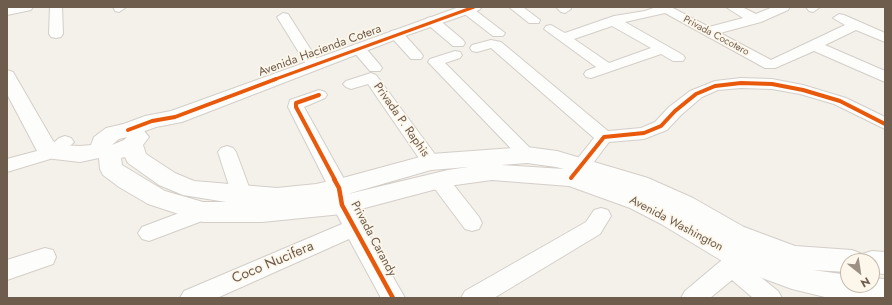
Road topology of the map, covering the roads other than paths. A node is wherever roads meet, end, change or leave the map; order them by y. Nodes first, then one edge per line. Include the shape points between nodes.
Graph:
1 (27, 7) edge
2 (56, 7) edge
3 (515, 7) edge
4 (732, 7) edge
5 (784, 7) edge
6 (470, 8) edge
7 (664, 8) edge
8 (7, 11) edge
9 (283, 17) dead end
10 (839, 18) dead end
11 (756, 19) junction
12 (534, 20) dead end
13 (432, 21) junction
14 (614, 21) junction
15 (856, 25) junction
16 (551, 29) dead end
17 (708, 32) junction
18 (56, 34) dead end
19 (396, 34) junction
20 (563, 38) junction
21 (885, 38) edge
22 (496, 39) junction
23 (813, 45) junction
24 (358, 48) junction
25 (477, 48) dead end
26 (662, 49) junction
27 (416, 56) dead end
28 (678, 58) dead end
29 (313, 64) junction
30 (770, 65) junction
31 (607, 68) junction
32 (373, 73) junction
33 (591, 74) dead end
34 (883, 75) edge
35 (7, 76) edge
36 (351, 84) dead end
37 (772, 84) junction
38 (319, 95) dead end
39 (885, 124) edge
40 (604, 137) junction
41 (132, 139) junction
42 (106, 146) junction
43 (55, 147) junction
44 (227, 152) dead end
45 (527, 155) junction
46 (7, 166) edge
47 (435, 171) junction
48 (576, 171) junction
49 (242, 195) junction
50 (340, 196) junction
51 (203, 212) junction
52 (601, 216) dead end
53 (472, 223) dead end
54 (354, 228) junction
55 (148, 233) dead end
56 (45, 257) dead end
57 (840, 260) edge
58 (736, 263) junction
59 (7, 270) edge
60 (885, 292) edge
61 (192, 298) edge
62 (393, 298) edge
63 (473, 298) edge
64 (693, 298) edge
65 (770, 298) edge

1 - 8 street
2 - 18 street
3 - 12 street
4 - 11 street
5 - 11 street
6 - 13 main road, Avenida Hacienda Cotera
6 - 22 street
7 - 14 street via 646,15
7 - 17 street, Privada Cocotero
9 - 29 street
10 - 15 street
11 - 17 street
13 - 19 main road, Avenida Hacienda Cotera
13 - 45 street via 456,49 435,62
14 - 20 street
14 - 26 street
15 - 21 street
15 - 23 street
16 - 20 street
17 - 30 street, Privada Cocotero
19 - 24 main road, Avenida Hacienda Cotera
19 - 27 street
20 - 31 street
22 - 25 street
22 - 40 street
23 - 30 street
23 - 34 street
24 - 29 main road, Avenida Hacienda Cotera
24 - 32 street, Privada P. Raphis
26 - 28 street
26 - 31 street
29 - 41 main road, Avenida Hacienda Cotera via 175,117 159,129
30 - 37 street
31 - 33 street
32 - 36 street
32 - 47 street, Privada P. Raphis
35 - 43 main road
37 - 39 street via 840,101
37 - 40 street via 741,83 715,86 696,94 661,126 644,133
38 - 50 street, Privada Carandy via 296,103 296,107
40 - 48 street
41 - 42 main road, Avenida Hacienda Cotera via 117,152
41 - 49 main road, Avenida Washington via 136,158 167,180 191,189
42 - 43 main road, Avenida Hacienda Cotera via 80,154
42 - 51 main road, Avenida Washington via 111,169 127,181 157,198
43 - 46 street
44 - 49 street
45 - 47 main road, Avenida Washington
45 - 48 main road, Avenida Washington via 557,159
47 - 48 main road, Avenida Washington
47 - 50 main road, Avenida Washington
47 - 53 street, Privada P. Raphis
48 - 57 main road, Avenida Washington via 640,184 736,234 794,257
48 - 58 main road, Avenida Washington via 670,217
49 - 50 main road, Avenida Washington
50 - 51 main road, Avenida Washington via 262,212
50 - 54 street, Privada Carandy
51 - 55 street
52 - 63 street via 593,228
54 - 61 street, Coco Nucifera
54 - 62 street, Privada Carandy
56 - 59 street
58 - 60 main road, Avenida Washington via 831,286
58 - 64 street
58 - 65 street

